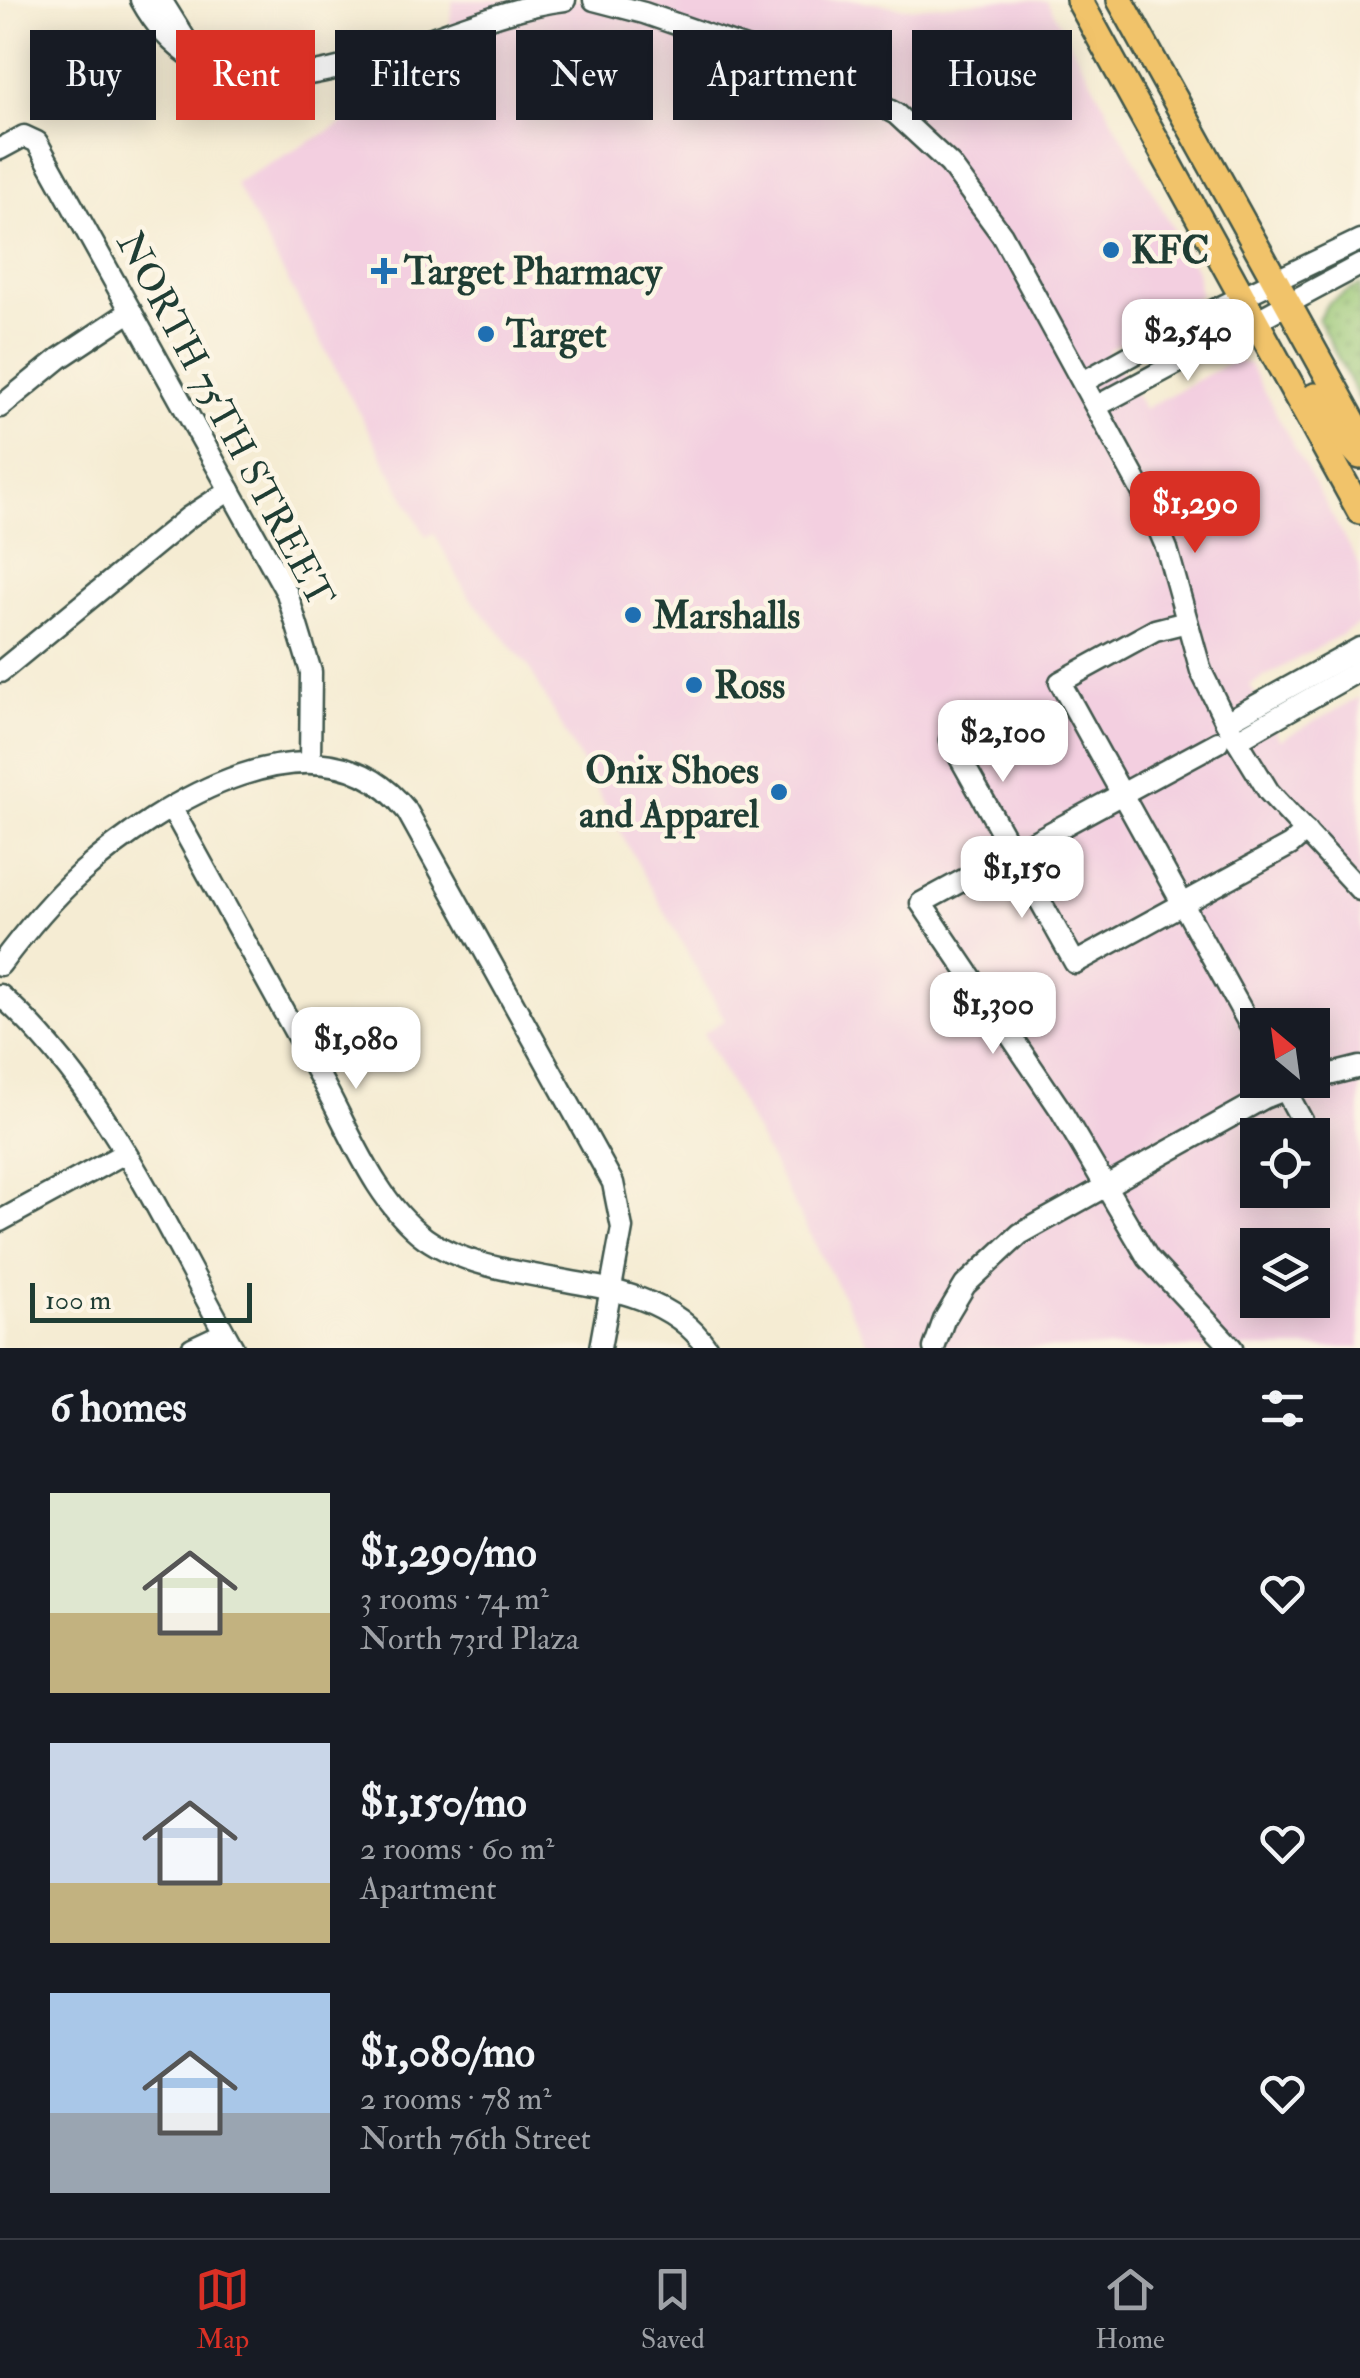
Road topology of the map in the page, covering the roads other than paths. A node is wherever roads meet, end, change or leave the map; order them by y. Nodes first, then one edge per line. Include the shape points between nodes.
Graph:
1 (140, 0) edge
2 (161, 0) edge
3 (566, 0) edge
4 (594, 0) edge
5 (1079, 0) edge
6 (1120, 0) edge
7 (181, 30) edge
8 (176, 46) edge
9 (315, 72) edge
10 (0, 149) edge
11 (1360, 240) edge
12 (1360, 266) edge
13 (1262, 288) junction
14 (131, 311) junction
15 (1272, 313) junction
16 (1083, 382) junction
17 (1097, 406) junction
18 (0, 407) edge
19 (1360, 434) edge
20 (1360, 456) edge
21 (230, 490) junction
22 (1360, 512) edge
23 (1188, 622) junction
24 (1360, 648) edge
25 (1360, 670) edge
26 (0, 672) edge
27 (1227, 734) junction
28 (950, 740) dead end
29 (310, 761) junction
30 (1120, 794) junction
31 (172, 809) junction
32 (1306, 831) junction
33 (1013, 853) junction
34 (1360, 890) edge
35 (1182, 905) junction
36 (0, 966) edge
37 (0, 996) edge
38 (1240, 1008) edge
39 (1360, 1067) edge
40 (1330, 1075) edge
41 (1258, 1098) edge
42 (125, 1153) junction
43 (1105, 1187) junction
44 (0, 1221) edge
45 (611, 1292) junction
46 (229, 1340) edge
47 (192, 1348) edge
48 (600, 1348) edge
49 (707, 1348) edge
50 (934, 1348) edge
51 (1232, 1348) edge

1 - 8 street
2 - 7 street
3 - 9 street
4 - 16 street via 828,77 916,130 986,210
5 - 13 main road via 1146,120
6 - 13 main road
10 - 14 street, NORTH 75TH STREET via 29,136 37,142
11 - 13 street
12 - 15 street
13 - 15 main road
13 - 15 main road
13 - 16 street
14 - 18 street
14 - 21 street, NORTH 75TH STREET
15 - 17 street
15 - 19 main road
15 - 20 main road via 1333,426
15 - 22 main road
16 - 17 street
17 - 23 street via 1157,525
21 - 26 street
21 - 29 street, NORTH 75TH STREET via 301,630 312,686
23 - 27 street
23 - 30 street via 1155,630 1060,682
24 - 27 street
25 - 27 street
27 - 30 street
27 - 32 street
28 - 33 street
29 - 31 street via 268,768
29 - 45 street via 366,774 407,810 613,1183 622,1228
30 - 33 street
30 - 35 street
31 - 36 street via 80,874
31 - 45 street via 392,1204 423,1236 468,1262
32 - 34 street
32 - 35 street
33 - 35 street via 1075,964
33 - 43 street via 922,903
35 - 38 street
37 - 42 street via 62,1058
39 - 40 street
41 - 43 street
42 - 44 street
42 - 46 street
43 - 50 street via 1004,1246 976,1272 950,1307
43 - 51 street via 1148,1258
45 - 48 street
45 - 49 street via 674,1314
46 - 47 street

